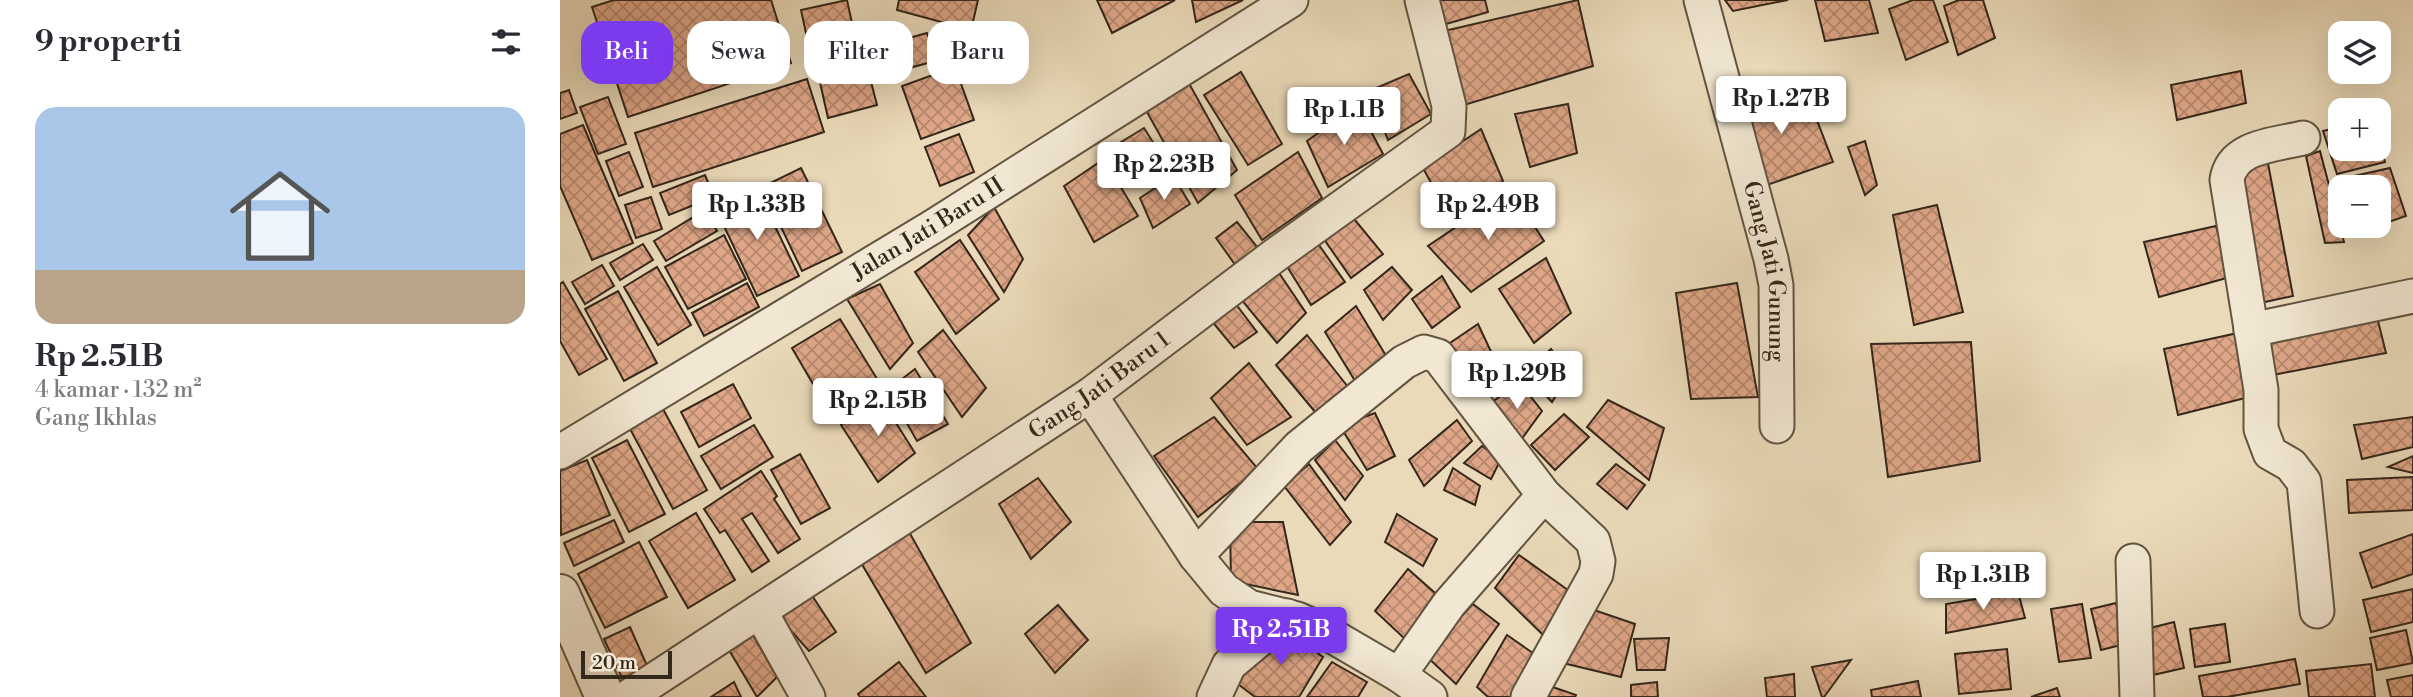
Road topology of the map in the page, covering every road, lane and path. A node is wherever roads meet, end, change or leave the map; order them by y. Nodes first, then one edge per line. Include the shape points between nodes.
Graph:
1 (1291, 0) edge
2 (1422, 0) edge
3 (1701, 0) edge
4 (2303, 138) dead end
5 (2413, 296) edge
6 (2251, 330) junction
7 (1090, 395) junction
8 (1777, 426) dead end
9 (560, 452) edge
10 (1545, 495) junction
11 (1196, 556) junction
12 (2133, 561) dead end
13 (560, 594) edge
14 (760, 611) junction
15 (2317, 611) dead end
16 (1287, 616) junction
17 (571, 644) edge
18 (1399, 675) junction
19 (604, 697) edge
20 (628, 697) edge
21 (808, 697) edge
22 (1214, 697) edge
23 (1430, 697) edge
24 (1528, 697) edge
25 (2137, 697) edge

1 - 9 street, Jalan Jati Baru II via 934,226
2 - 7 street, Gang Jati Baru 1 via 1449,106 1448,131
3 - 8 street, Gang Jati Gunung via 1776,285
4 - 6 street via 2245,153 2229,168 2227,180
5 - 6 street
6 - 15 street via 2261,390 2261,429 2270,453 2291,465 2304,482
7 - 11 street
7 - 14 street, Gang Jati Baru 1
10 - 11 street via 1438,356 1424,352 1404,362 1299,447
10 - 18 street via 1449,604
10 - 24 street via 1594,541 1598,561 1596,575
11 - 16 street via 1241,604
12 - 25 street
13 - 17 street
14 - 20 street, Gang Jati Baru 1
14 - 21 street
16 - 18 street via 1322,630
16 - 22 street via 1229,665
17 - 19 street
18 - 23 street

